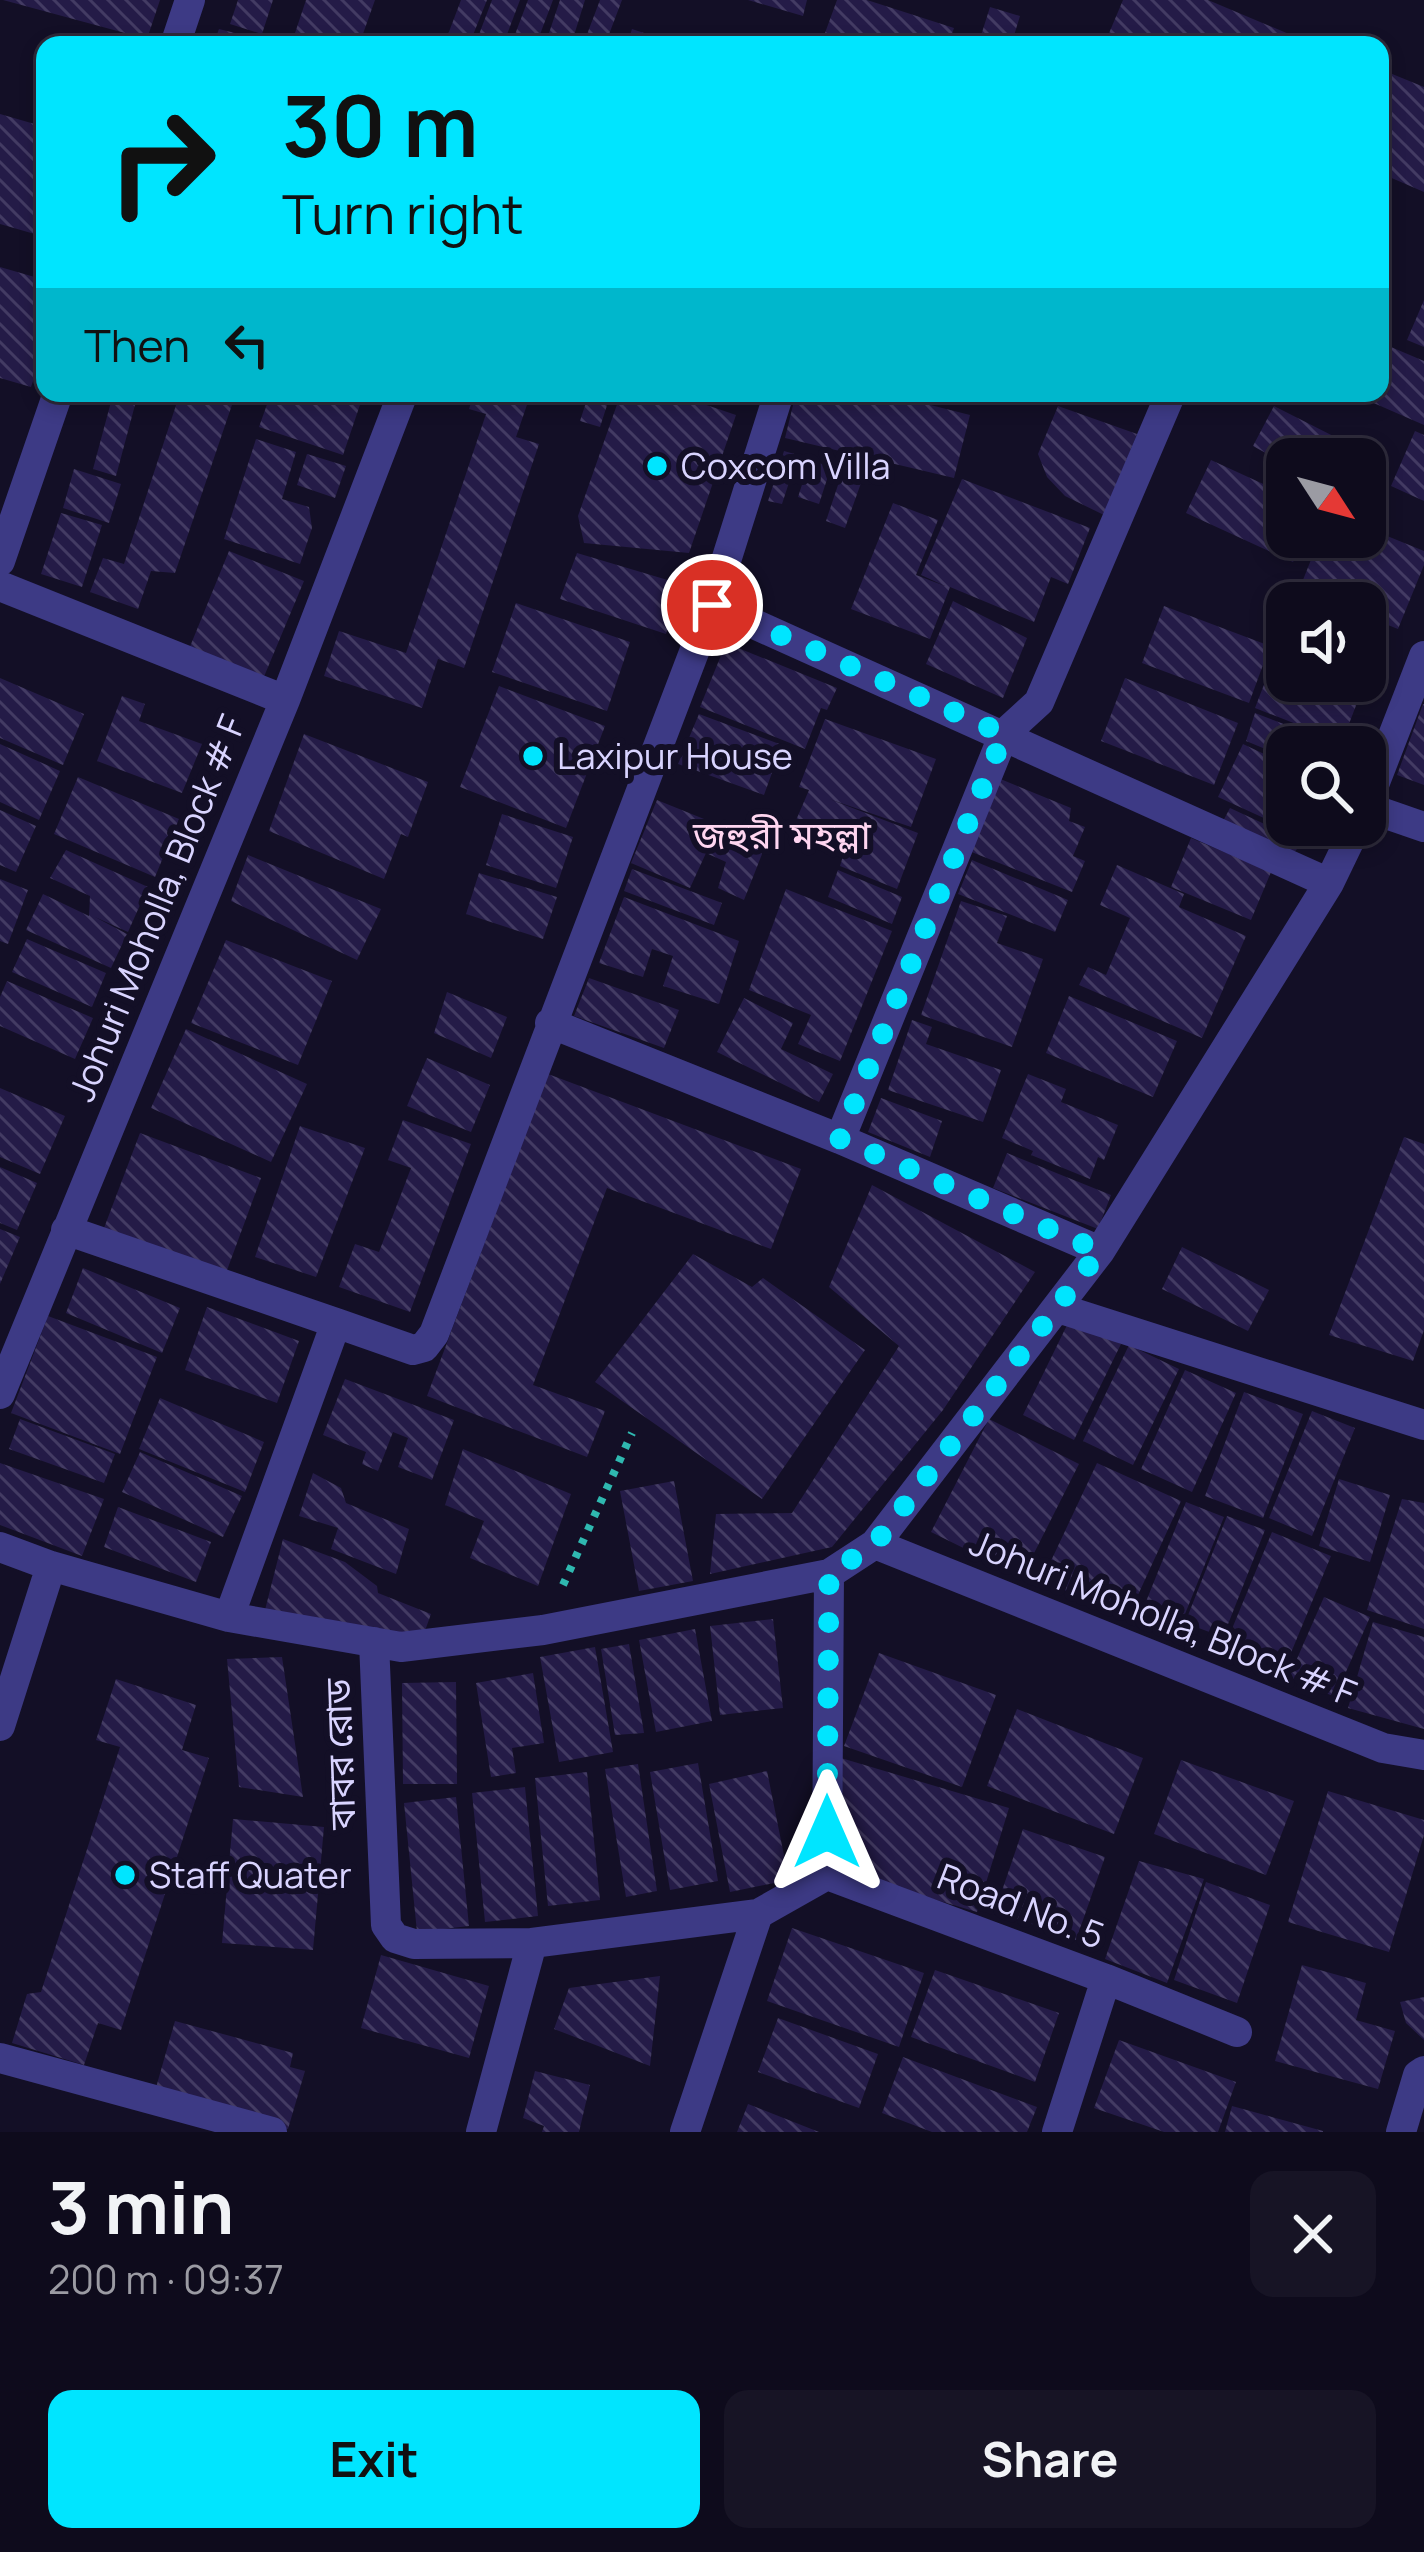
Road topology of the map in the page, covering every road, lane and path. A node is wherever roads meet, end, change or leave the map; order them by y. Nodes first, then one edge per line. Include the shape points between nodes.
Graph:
1 (190, 0) edge
2 (179, 36) edge
3 (55, 402) edge
4 (400, 402) edge
5 (775, 402) edge
6 (1167, 402) edge
7 (0, 562) edge
8 (0, 586) edge
9 (712, 605) junction
10 (1424, 656) edge
11 (285, 700) junction
12 (1004, 734) junction
13 (1386, 753) edge
14 (1386, 814) edge
15 (1424, 826) edge
16 (1347, 846) edge
17 (1329, 883) junction
18 (550, 1023) junction
19 (840, 1139) junction
20 (66, 1230) junction
21 (1100, 1251) junction
22 (1058, 1308) junction
23 (336, 1323) junction
24 (0, 1394) edge
25 (1424, 1425) edge
26 (632, 1433) dead end
27 (875, 1544) junction
28 (0, 1547) edge
29 (51, 1566) junction
30 (829, 1574) junction
31 (229, 1617) junction
32 (543, 1630) junction
33 (374, 1642) junction
34 (0, 1726) edge
35 (1424, 1755) edge
36 (827, 1876) junction
37 (758, 1914) junction
38 (532, 1943) junction
39 (1106, 1979) junction
40 (1237, 2032) dead end
41 (0, 2058) edge
42 (1424, 2071) edge
43 (195, 2122) edge
44 (272, 2132) edge
45 (481, 2132) edge
46 (685, 2132) edge
47 (1057, 2132) edge
48 (1401, 2132) edge

1 - 2 street
3 - 7 street
4 - 11 street
5 - 9 street
6 - 12 street via 1039,702
8 - 11 street, Johuri Moholla, Block # F
9 - 12 street
9 - 18 street
10 - 13 street
11 - 20 street, Johuri Moholla, Block # F
12 - 17 street
12 - 19 street
14 - 15 street
16 - 17 street
17 - 21 street
18 - 19 street
18 - 23 street via 434,1334 413,1349
19 - 21 street
20 - 23 street
20 - 24 street, Johuri Moholla, Block # F
21 - 22 street
22 - 25 street
22 - 27 street
23 - 31 street
26 - 32 path
27 - 30 street
27 - 35 street, Johuri Moholla, Block # F via 1383,1748
28 - 29 street
29 - 31 street
29 - 34 street
30 - 32 street
30 - 36 street
31 - 33 street
32 - 33 street via 401,1647
33 - 38 street, বাবর রোড via 386,1925 395,1939 414,1944
36 - 37 street
36 - 39 street, Road No. 5
37 - 38 street, বাবর রোড
37 - 46 street
38 - 45 street
39 - 40 street
39 - 47 street, Road No. 5
41 - 43 street
42 - 48 street
43 - 44 street

